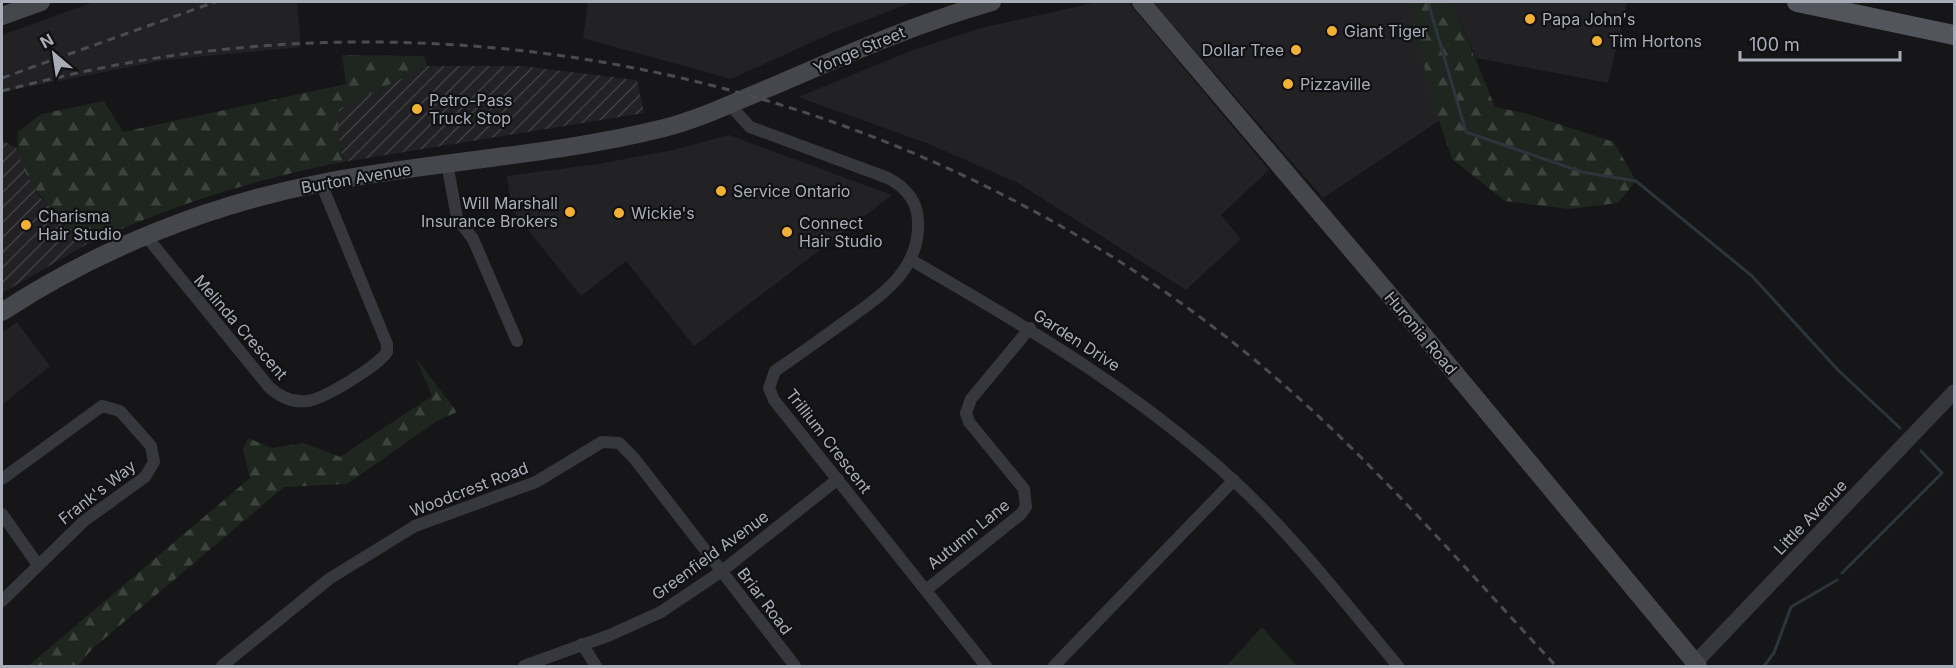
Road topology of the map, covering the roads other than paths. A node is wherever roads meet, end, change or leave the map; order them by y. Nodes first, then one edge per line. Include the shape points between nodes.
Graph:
1 (41, 2) edge
2 (992, 2) edge
3 (1141, 2) edge
4 (1797, 2) edge
5 (2, 16) edge
6 (1954, 35) edge
7 (730, 105) junction
8 (447, 163) junction
9 (321, 183) junction
10 (146, 236) junction
11 (911, 260) junction
12 (2, 312) edge
13 (1030, 328) junction
14 (517, 341) dead end
15 (1954, 392) edge
16 (619, 443) joint
17 (838, 478) junction
18 (2, 479) edge
19 (1234, 480) junction
20 (2, 514) edge
21 (38, 566) junction
22 (722, 571) junction
23 (926, 590) junction
24 (2, 601) edge
25 (582, 644) junction
26 (1695, 665) edge
27 (222, 666) edge
28 (524, 666) edge
29 (596, 666) edge
30 (795, 666) edge
31 (986, 666) edge
32 (1054, 666) edge
33 (1398, 666) edge

1 - 5 main road
2 - 7 main road, Yonge Street via 895,34
3 - 26 main road, Huronia Road via 1431,344
4 - 6 main road
7 - 8 main road, Burton Avenue via 660,129
7 - 11 street via 750,127 901,185 910,195 918,216
8 - 9 main road, Burton Avenue
8 - 14 street via 457,218 473,239
9 - 10 main road, Burton Avenue via 243,202
9 - 10 street, Melinda Crescent via 387,352 309,401 289,399 269,387
10 - 12 main road, Burton Avenue via 73,270
11 - 13 street, Garden Drive
11 - 17 street, Trillium Crescent via 887,291 775,371 770,379 771,394
13 - 19 street, Garden Drive via 1132,397
13 - 23 street, Autumn Lane via 971,399 966,413 969,422 1024,489 1026,507
15 - 26 street, Little Avenue
16 - 22 street, Briar Road
16 - 27 street, Woodcrest Road via 602,442 536,482 416,526 329,579
17 - 22 street, Greenfield Avenue
17 - 23 street, Trillium Crescent
18 - 21 street, Frank's Way via 102,406 120,411 153,452 149,472 84,521
19 - 32 street
19 - 33 street, Garden Drive via 1320,572
20 - 21 street
21 - 24 street, Frank's Way
22 - 25 street, Greenfield Avenue via 661,612
22 - 30 street, Briar Road
23 - 31 street, Trillium Crescent
25 - 28 street, Greenfield Avenue
25 - 29 street

